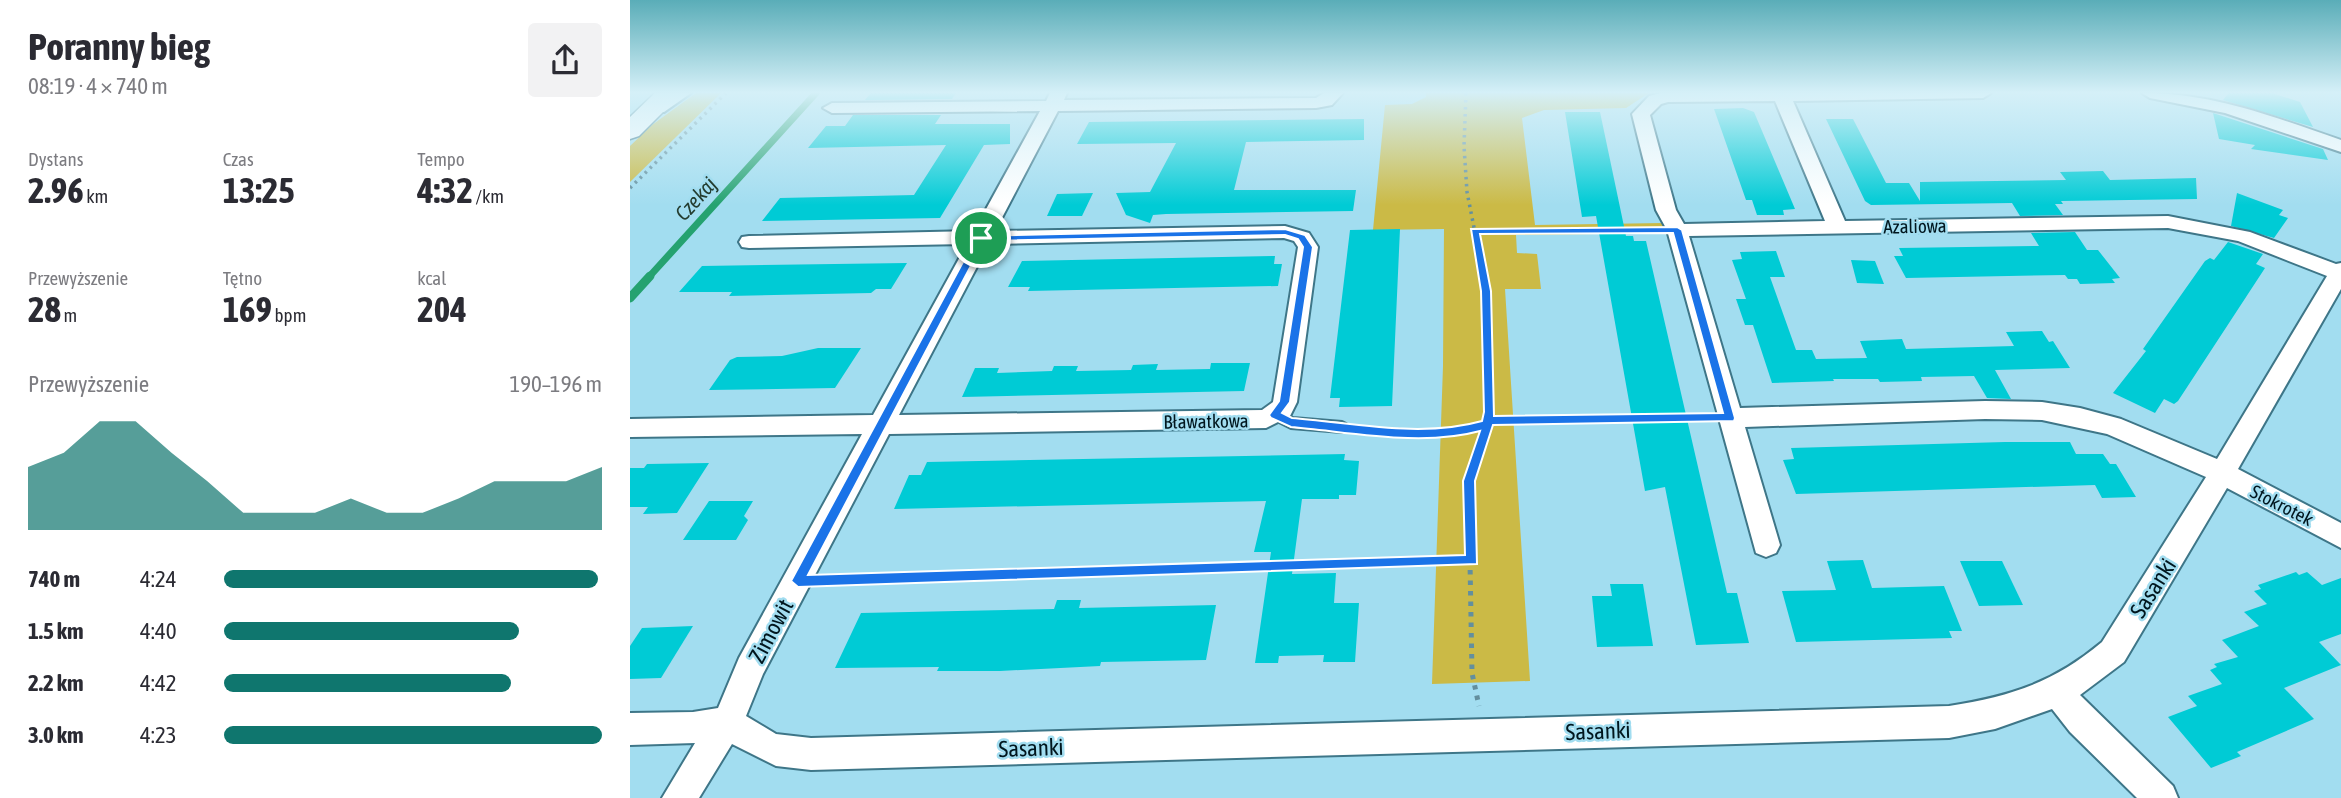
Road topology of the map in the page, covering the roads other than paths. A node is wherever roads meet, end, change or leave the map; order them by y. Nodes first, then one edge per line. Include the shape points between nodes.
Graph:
1 (1040, 130) edge
2 (1645, 130) edge
3 (1796, 130) edge
4 (2295, 130) edge
5 (2341, 146) edge
6 (1838, 228) junction
7 (1677, 230) junction
8 (981, 238) junction
9 (749, 242) dead end
10 (2340, 272) edge
11 (1275, 415) junction
12 (1730, 418) junction
13 (880, 425) junction
14 (1342, 427) road end
15 (630, 428) edge
16 (2222, 474) junction
17 (2341, 536) edge
18 (1766, 545) dead end
19 (2058, 693) junction
20 (728, 722) junction
21 (630, 729) edge
22 (679, 798) edge
23 (2161, 798) edge

1 - 8 street, Zimowit
2 - 7 street
3 - 6 street
4 - 5 street
6 - 7 street, Azaliowa
6 - 10 street, Azaliowa via 2168,222 2243,236
7 - 12 street
8 - 9 street
8 - 11 street, Bławatkowa via 1285,232 1302,237 1308,247 1293,351 1285,402
8 - 13 street, Zimowit
10 - 16 street, Sasanki
11 - 13 street, Bławatkowa via 1254,420
11 - 14 lane via 1291,422
12 - 16 street via 2051,412 2136,434
12 - 18 street
13 - 15 street
13 - 20 street, Zimowit via 750,668
16 - 17 street, Stokrotek
16 - 19 street, Sasanki via 2113,652
19 - 20 street, Sasanki via 1991,716 1949,722 789,754 762,745
19 - 23 street
20 - 21 street
20 - 22 street, Zimowit

